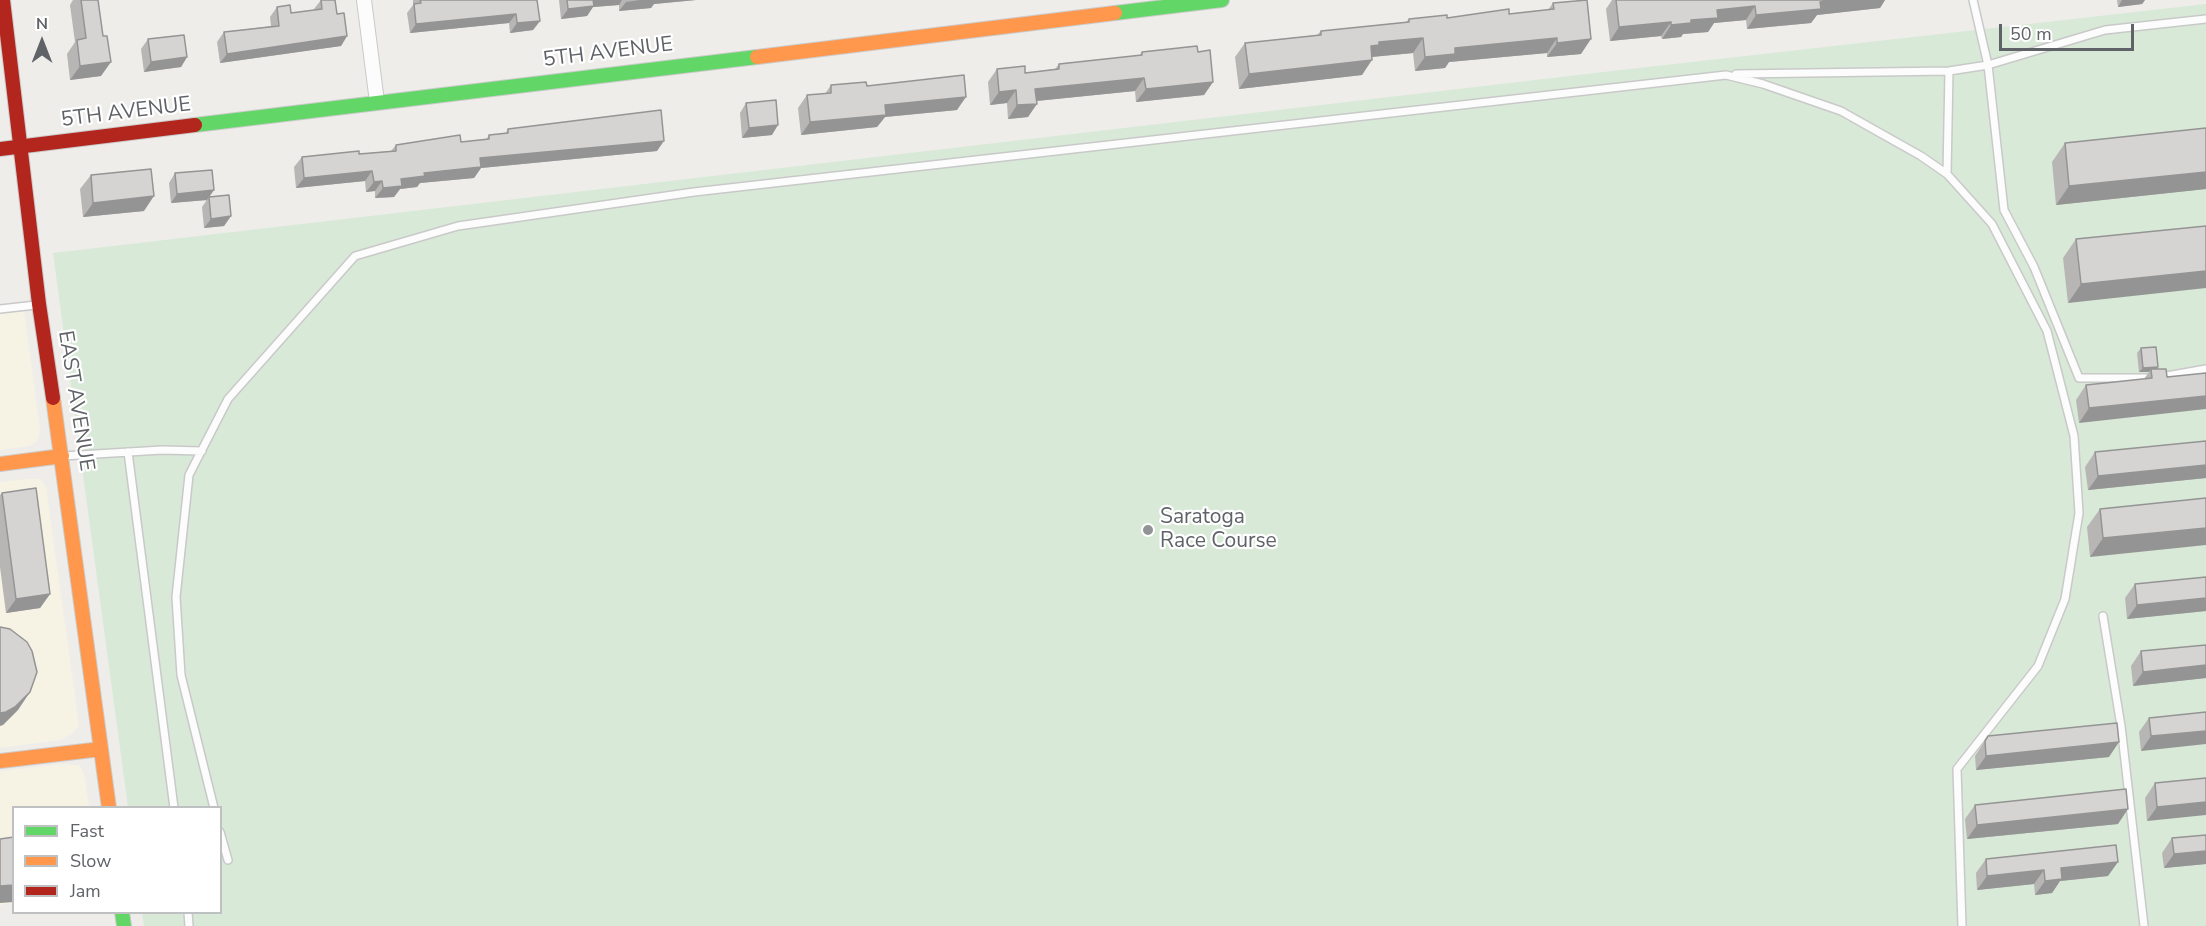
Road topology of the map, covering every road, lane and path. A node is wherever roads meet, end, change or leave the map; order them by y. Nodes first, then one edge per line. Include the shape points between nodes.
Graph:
1 (3, 0) edge
2 (364, 0) edge
3 (1222, 0) edge
4 (1973, 0) edge
5 (1184, 2) edge
6 (2206, 19) edge
7 (1988, 65) junction
8 (1949, 71) junction
9 (1726, 75) junction
10 (377, 102) junction
11 (21, 147) junction
12 (0, 149) edge
13 (1947, 174) junction
14 (39, 304) junction
15 (0, 309) edge
16 (2206, 369) edge
17 (202, 451) junction
18 (128, 452) junction
19 (62, 456) junction
20 (0, 464) edge
21 (2103, 616) dead end
22 (101, 748) junction
23 (0, 761) edge
24 (109, 806) edge
25 (174, 806) edge
26 (214, 806) edge
27 (222, 839) edge
28 (228, 861) dead end
29 (1962, 926) edge
30 (2144, 926) edge

1 - 11 street, EAST AVENUE
2 - 10 street
3 - 5 street, 5TH AVENUE
4 - 7 lane
5 - 10 street, 5TH AVENUE
6 - 7 lane via 2105,30
7 - 8 lane
7 - 16 lane via 2004,210 2034,267 2079,378 2154,378
8 - 9 lane
8 - 13 lane
9 - 13 lane via 1841,111
9 - 17 lane via 694,192 458,226 355,256 228,399
10 - 11 street, 5TH AVENUE
11 - 12 street, 5TH AVENUE
11 - 14 street, EAST AVENUE
13 - 29 lane via 1992,224 2046,330 2074,436 2079,513 2065,599 2038,666 1957,769
14 - 15 lane
14 - 19 street, EAST AVENUE
17 - 18 lane
17 - 26 lane via 189,475 176,597 181,675
18 - 19 lane
18 - 25 lane
19 - 20 street
19 - 22 street, EAST AVENUE
21 - 30 lane via 2121,726
22 - 23 street
22 - 24 street, EAST AVENUE
27 - 28 lane

